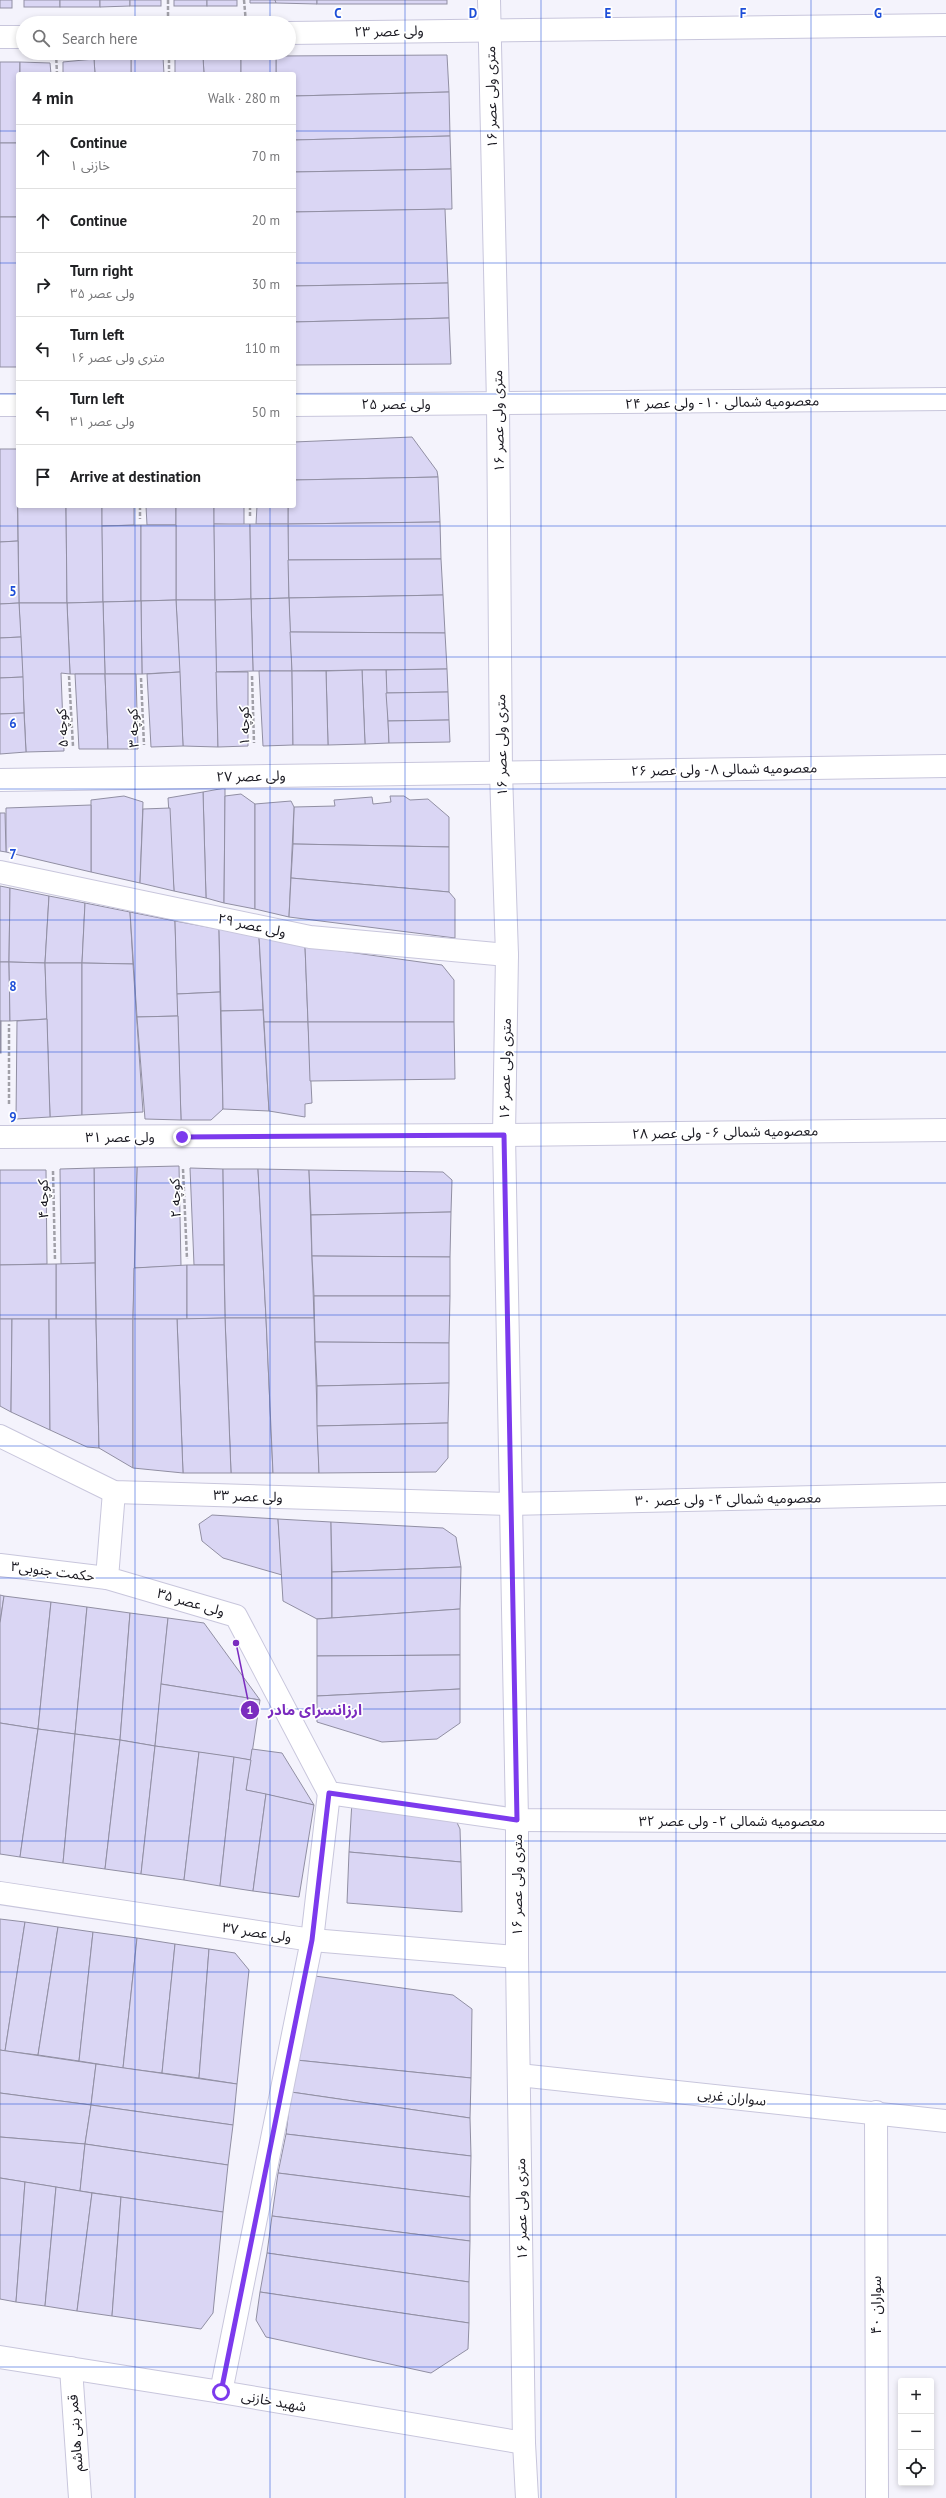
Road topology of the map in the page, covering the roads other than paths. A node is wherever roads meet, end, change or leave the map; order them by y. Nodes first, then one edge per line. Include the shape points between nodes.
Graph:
1 (489, 0) edge
2 (946, 25) edge
3 (489, 30) junction
4 (296, 33) edge
5 (0, 37) edge
6 (16, 37) edge
7 (946, 399) edge
8 (498, 404) junction
9 (0, 405) edge
10 (16, 405) edge
11 (296, 405) edge
12 (946, 766) edge
13 (501, 773) junction
14 (0, 780) edge
15 (0, 872) edge
16 (507, 955) junction
17 (946, 1130) edge
18 (504, 1135) junction
19 (4, 1137) edge
20 (0, 1436) edge
21 (114, 1492) junction
22 (946, 1494) edge
23 (509, 1504) junction
24 (0, 1565) edge
25 (107, 1578) junction
26 (329, 1793) junction
27 (517, 1820) junction
28 (946, 1822) edge
29 (0, 1893) edge
30 (312, 1940) junction
31 (516, 1957) junction
32 (519, 2075) junction
33 (876, 2112) junction
34 (946, 2121) edge
35 (0, 2357) edge
36 (71, 2368) junction
37 (221, 2392) junction
38 (524, 2443) junction
39 (80, 2498) edge
40 (527, 2498) edge
41 (877, 2498) edge

1 - 3 street, ۱۶ متری ولی عصر
2 - 3 street, ولی عصر ۲۳
3 - 4 street, ولی عصر ۲۳
3 - 8 street, ۱۶ متری ولی عصر
5 - 6 street
7 - 8 street, معصومیه شمالی ۱۰ - ولی عصر ۲۴
8 - 11 street, ولی عصر ۲۵
8 - 13 street, ۱۶ متری ولی عصر
9 - 10 street
12 - 13 street, معصومیه شمالی ۸ - ولی عصر ۲۶
13 - 14 street, ولی عصر ۲۷
13 - 16 street, ۱۶ متری ولی عصر
15 - 16 street, ولی عصر ۲۹ via 310,937
16 - 18 street, ۱۶ متری ولی عصر
17 - 18 street, معصومیه شمالی ۶ - ولی عصر ۲۸
18 - 19 street, ولی عصر ۳۱
18 - 23 street, ۱۶ متری ولی عصر
20 - 21 street, ولی عصر ۳۳
21 - 23 street, ولی عصر ۳۳
21 - 25 street
22 - 23 street, معصومیه شمالی ۴ - ولی عصر ۳۰
23 - 27 street, ۱۶ متری ولی عصر
24 - 25 street, حکمت جنوبی۳
25 - 26 street, ولی عصر ۳۵ via 236,1616
26 - 27 street
26 - 30 street
27 - 28 street, معصومیه شمالی ۲ - ولی عصر ۳۲
27 - 31 street, ۱۶ متری ولی عصر
29 - 30 street, ولی عصر ۳۷
30 - 31 street, ولی عصر ۳۷
30 - 37 street
31 - 32 street, ۱۶ متری ولی عصر
32 - 33 street, سواران غربی
32 - 38 street, ۱۶ متری ولی عصر
33 - 34 street, سواران غربی
33 - 41 street, سواران ۴۰
35 - 36 street, شهید خازنی
36 - 37 street, شهید خازنی
36 - 39 street, قمر بنی هاشم
37 - 38 street, شهید خازنی
38 - 40 street, ۱۶ متری ولی عصر

